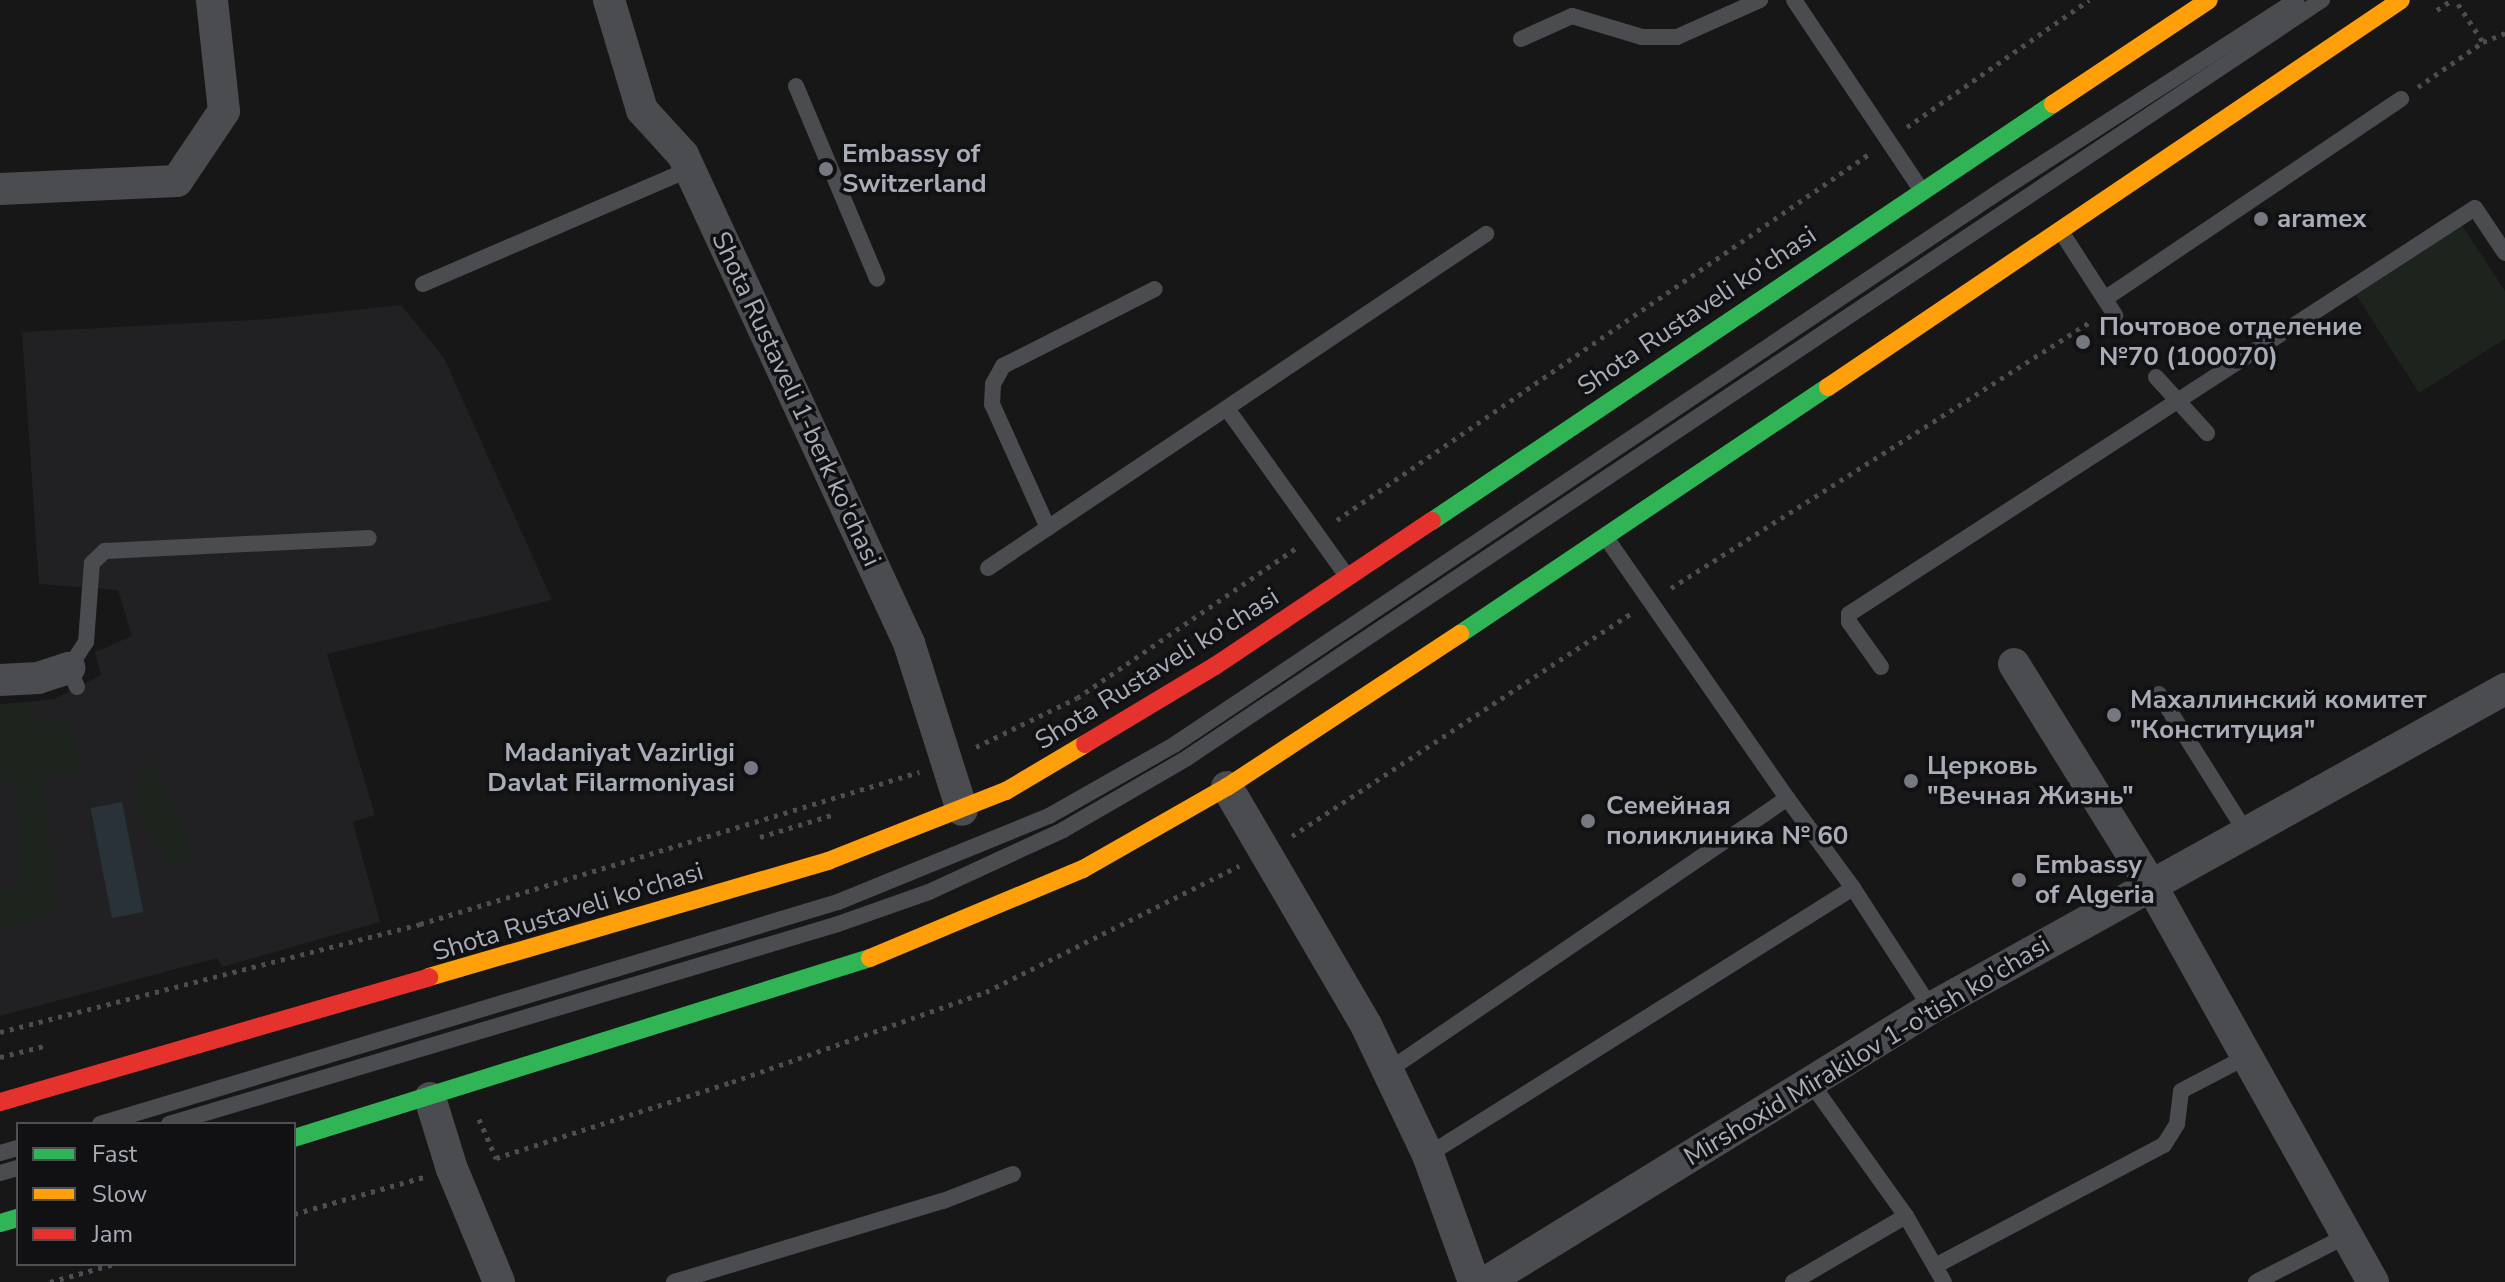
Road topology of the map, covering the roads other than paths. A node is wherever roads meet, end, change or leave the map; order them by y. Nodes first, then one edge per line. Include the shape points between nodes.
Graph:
1 (212, 0) edge
2 (609, 0) edge
3 (1760, 0) edge
4 (1794, 0) edge
5 (2209, 0) edge
6 (2296, 0) edge
7 (2322, 0) edge
8 (2401, 0) edge
9 (1521, 39) dead end
10 (796, 86) dead end
11 (2401, 99) road end
12 (690, 169) junction
13 (0, 189) edge
14 (1922, 191) junction
15 (2061, 232) junction
16 (1486, 234) dead end
17 (2505, 253) edge
18 (877, 279) dead end
19 (423, 284) dead end
20 (1155, 289) dead end
21 (2156, 377) dead end
22 (2179, 403) junction
23 (1228, 410) junction
24 (2207, 433) dead end
25 (1048, 528) junction
26 (369, 538) dead end
27 (1606, 538) junction
28 (988, 568) dead end
29 (1348, 577) junction
30 (2014, 664) dead end
31 (1881, 667) dead end
32 (73, 678) joint
33 (0, 680) edge
34 (2505, 689) edge
35 (2159, 694) dead end
36 (1227, 787) junction
37 (1787, 798) junction
38 (962, 810) junction
39 (2246, 832) junction
40 (2151, 885) junction
41 (1853, 888) junction
42 (1931, 1008) junction
43 (2246, 1057) junction
44 (1386, 1072) junction
45 (1811, 1083) junction
46 (430, 1098) junction
47 (0, 1102) edge
48 (107, 1122) edge
49 (176, 1122) edge
50 (296, 1137) edge
51 (1428, 1155) junction
52 (1013, 1174) dead end
53 (1906, 1216) junction
54 (2348, 1235) junction
55 (1935, 1266) junction
56 (499, 1282) edge
57 (674, 1282) edge
58 (1474, 1282) edge
59 (1486, 1282) edge
60 (1793, 1282) edge
61 (1944, 1282) edge
62 (2256, 1282) edge
63 (2373, 1282) edge

1 - 13 street via 224,111 177,181
2 - 12 street, Shota Rustaveli 1-berk ko'chasi via 642,110
3 - 9 lane via 1677,37 1642,37 1572,16
4 - 14 lane
5 - 14 main road, Shota Rustaveli ko'chasi
6 - 48 lane via 2003,189 1174,745 1049,816 838,902
7 - 49 lane via 1187,758 1052,836 929,892 838,924
8 - 15 main road
10 - 18 lane
11 - 15 lane via 2111,307
12 - 19 lane
12 - 38 street, Shota Rustaveli 1-berk ko'chasi via 909,643
14 - 29 main road, Shota Rustaveli ko'chasi
15 - 27 main road
16 - 23 lane
17 - 22 lane via 2475,208
20 - 25 lane via 1003,366 993,384 992,404
21 - 22 lane
22 - 24 lane
22 - 31 lane via 1849,614 1849,622
23 - 25 lane
23 - 29 lane
25 - 28 lane
26 - 32 lane via 105,551 92,563 86,642
27 - 36 main road
27 - 37 lane
29 - 38 main road, Shota Rustaveli ko'chasi via 1090,745
30 - 40 street
32 - 33 street
34 - 39 street, Mirshoxid Mirakilov 1-o'tish ko'chasi
35 - 39 lane
36 - 44 street via 1366,1025
36 - 46 main road via 1083,869 951,928 853,965
37 - 41 lane
37 - 44 lane
38 - 47 main road, Shota Rustaveli ko'chasi via 748,886
39 - 40 street, Mirshoxid Mirakilov 1-o'tish ko'chasi
40 - 42 street, Mirshoxid Mirakilov 1-o'tish ko'chasi
40 - 43 street
41 - 42 lane
41 - 51 lane
42 - 45 street, Mirshoxid Mirakilov 1-o'tish ko'chasi
43 - 54 street
43 - 55 lane via 2181,1091 2177,1124 2164,1145
44 - 51 street
45 - 53 lane
45 - 59 street, Mirshoxid Mirakilov 1-o'tish ko'chasi
46 - 50 main road
46 - 56 street via 452,1169
51 - 58 street
52 - 57 lane via 943,1201
53 - 55 lane
53 - 60 lane
54 - 62 lane
54 - 63 street
55 - 61 lane

